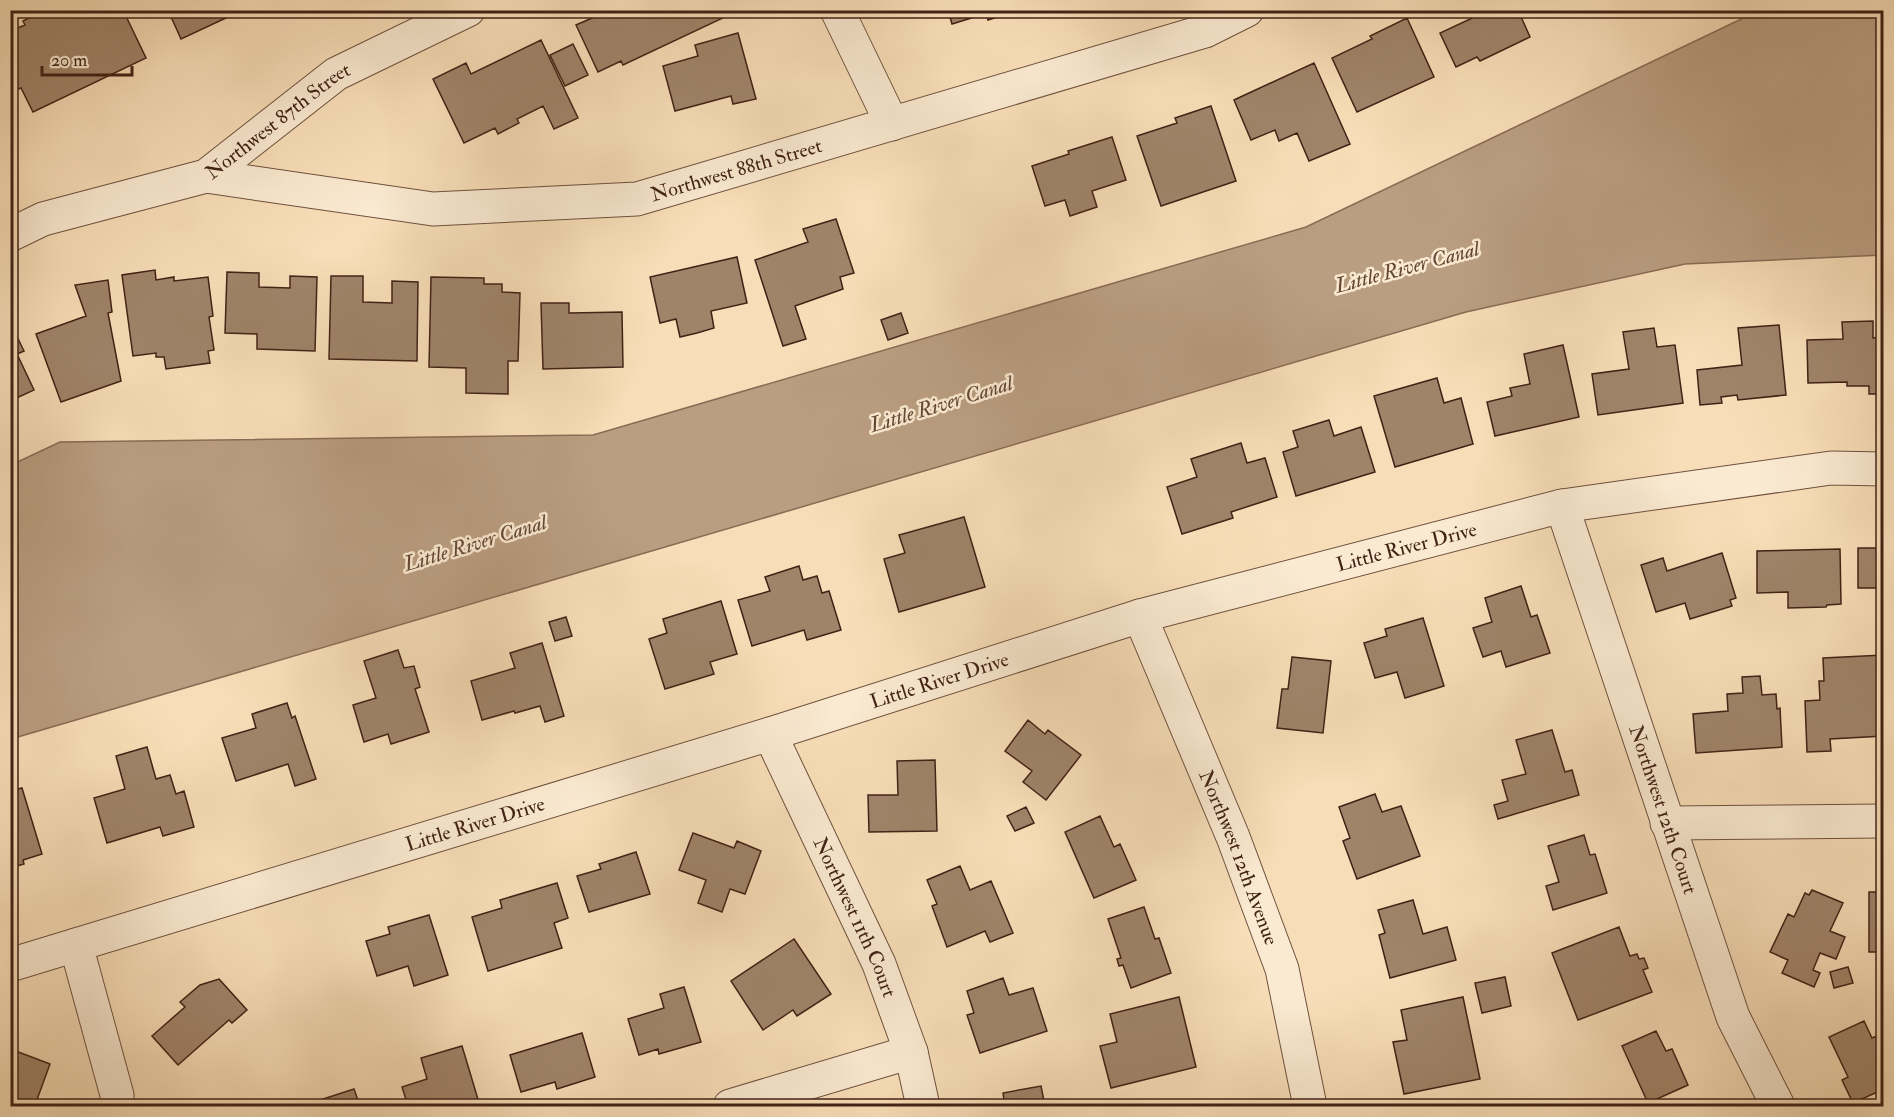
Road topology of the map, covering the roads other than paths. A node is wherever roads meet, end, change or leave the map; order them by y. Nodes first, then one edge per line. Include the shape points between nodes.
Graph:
1 (468, 10) edge
2 (837, 10) edge
3 (1247, 10) edge
4 (892, 124) junction
5 (206, 176) junction
6 (10, 235) edge
7 (1884, 469) edge
8 (1562, 506) junction
9 (1140, 616) junction
10 (770, 734) junction
11 (1884, 821) edge
12 (1668, 823) junction
13 (76, 945) junction
14 (10, 965) edge
15 (911, 1052) junction
16 (117, 1107) edge
17 (730, 1107) edge
18 (923, 1107) edge
19 (1310, 1107) edge
20 (1778, 1107) edge

1 - 5 street, Northwest 87th Street via 336,74
2 - 4 street
3 - 4 street, Northwest 88th Street via 1205,31
4 - 5 street, Northwest 88th Street via 637,200 433,208
5 - 6 street, Northwest 87th Street via 44,219
7 - 8 street, Little River Drive via 1831,468
8 - 9 street, Little River Drive
8 - 12 street, Northwest 12th Court
9 - 10 street, Little River Drive
9 - 19 street, Northwest 12th Avenue via 1233,837 1282,969
10 - 13 street, Little River Drive
10 - 15 street, Northwest 11th Court via 879,964
11 - 12 street
12 - 20 street, Northwest 12th Court via 1732,1017
13 - 14 street, Little River Drive
13 - 16 street
15 - 17 street
15 - 18 street, Northwest 11th Court

